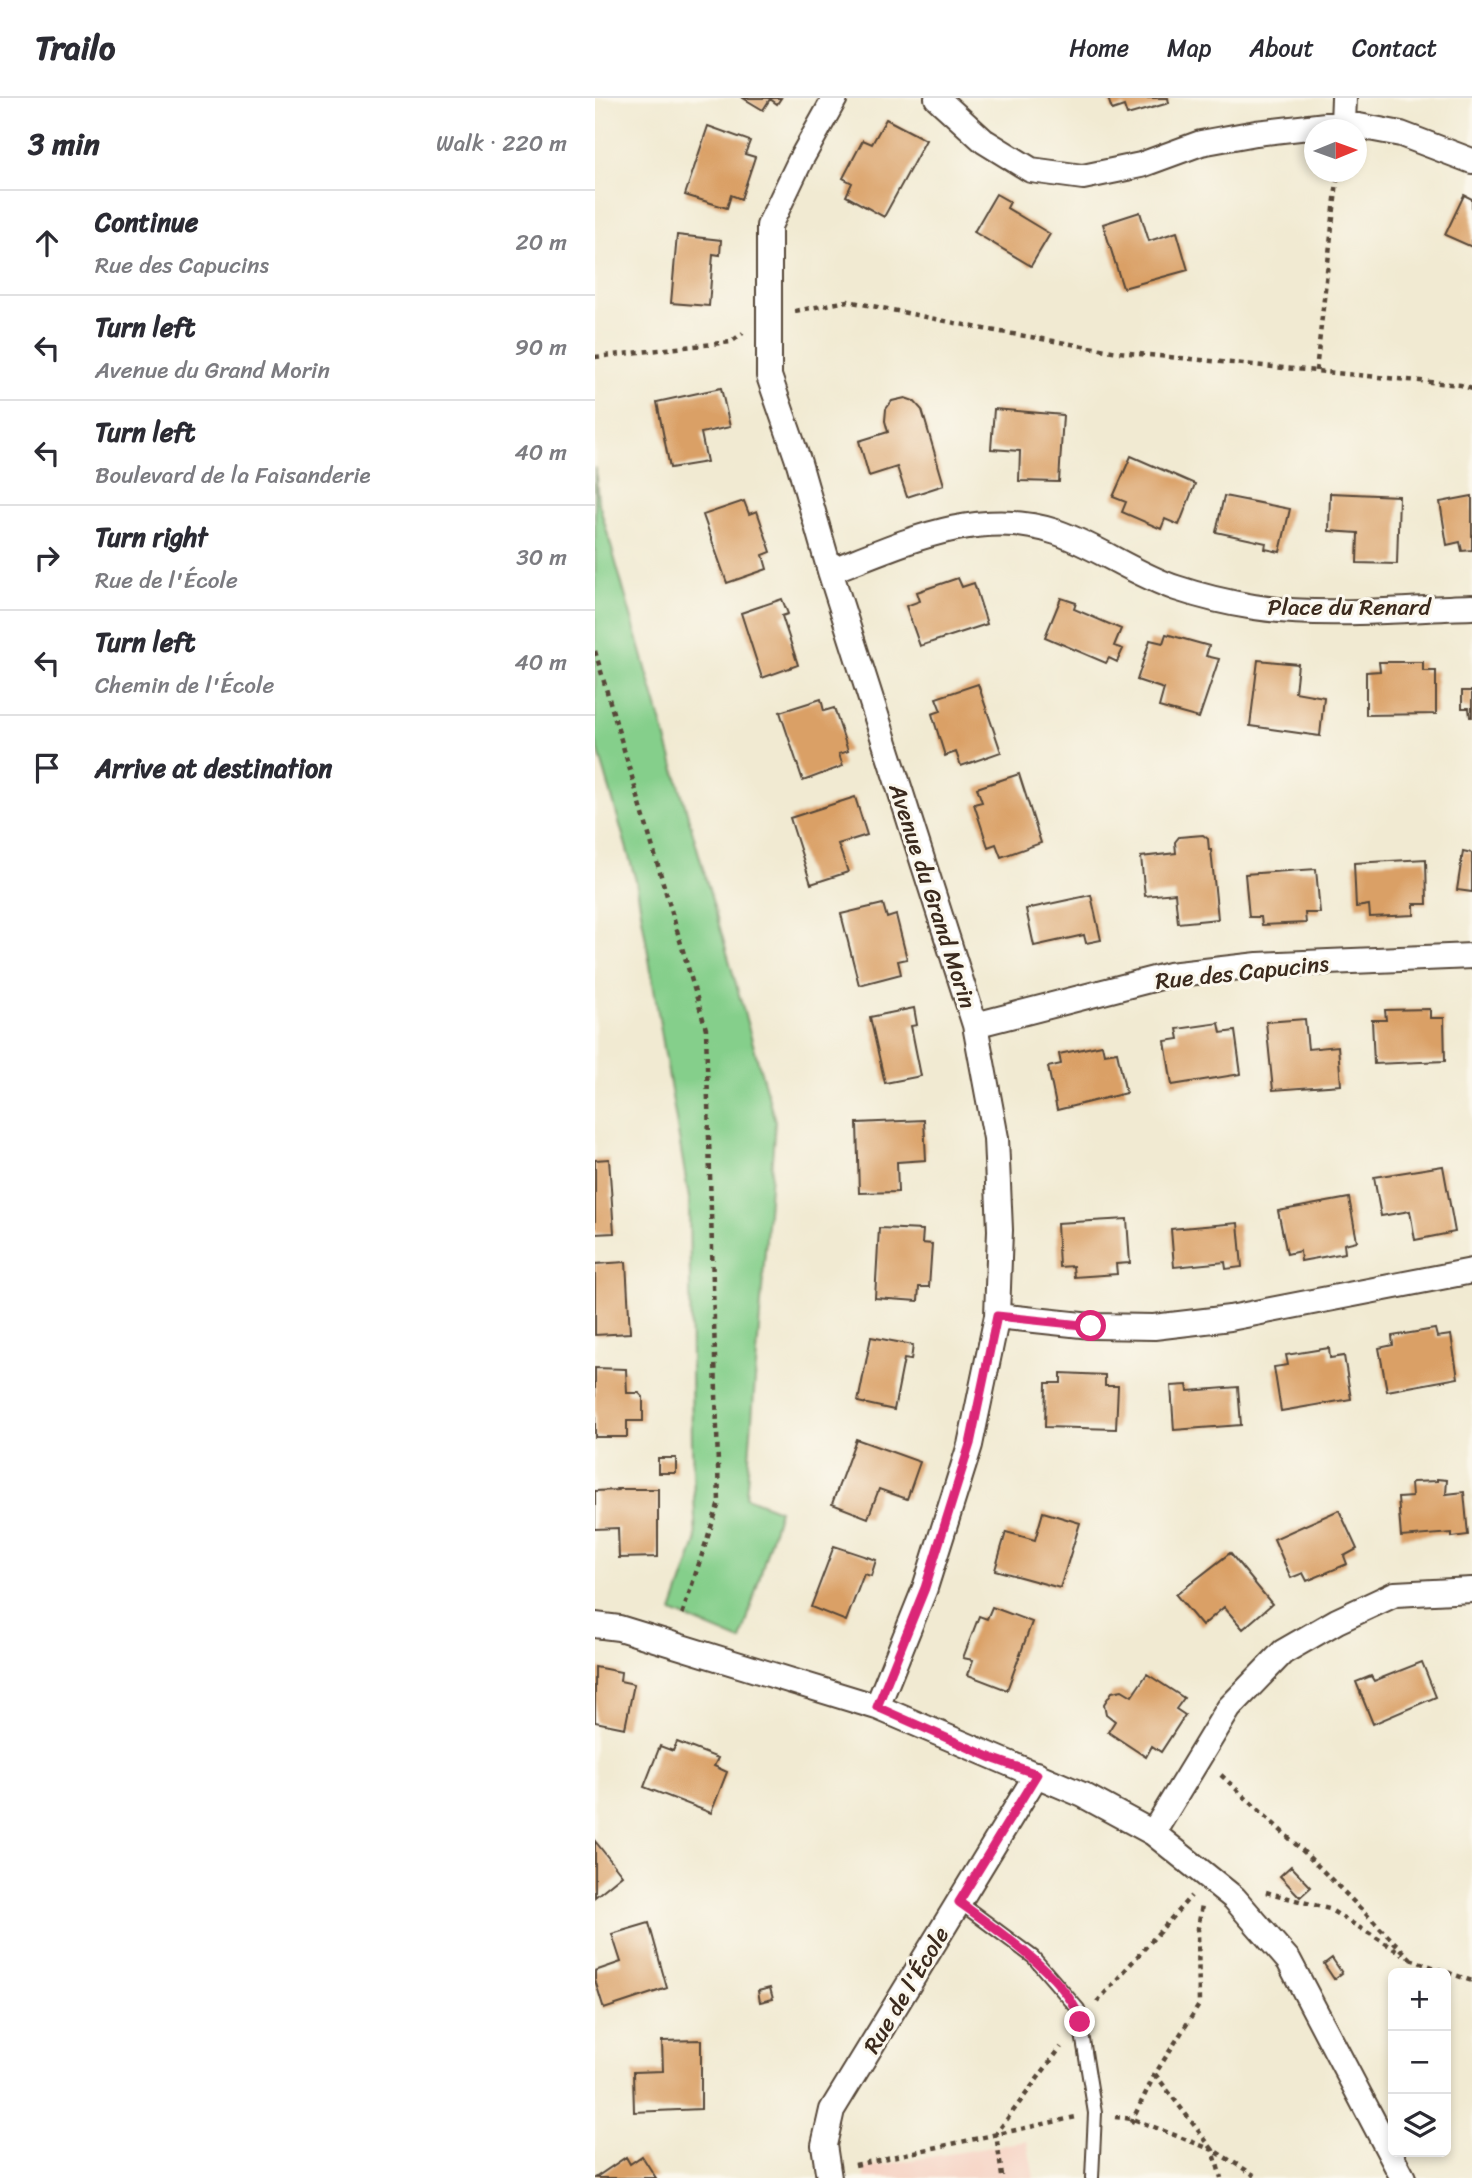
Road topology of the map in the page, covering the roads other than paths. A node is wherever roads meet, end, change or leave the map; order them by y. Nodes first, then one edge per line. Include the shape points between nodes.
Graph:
1 (835, 98) edge
2 (937, 98) edge
3 (1344, 98) edge
4 (1343, 119) edge
5 (1367, 127) edge
6 (1304, 128) edge
7 (1472, 161) edge
8 (830, 571) junction
9 (1472, 607) edge
10 (1472, 956) edge
11 (975, 1025) junction
12 (1472, 1271) edge
13 (997, 1316) junction
14 (1472, 1590) edge
15 (595, 1625) edge
16 (877, 1707) junction
17 (1037, 1774) junction
18 (1153, 1833) junction
19 (959, 1902) junction
20 (828, 2175) edge
21 (1092, 2178) edge
22 (1403, 2178) edge

1 - 8 street, Avenue du Grand Morin via 769,226 768,315 769,376
2 - 6 street via 984,141 1031,170 1083,177 1141,165 1201,143
3 - 4 street
5 - 7 street via 1402,134
8 - 9 street, Place du Renard via 937,531 1015,524 1055,532 1175,588 1254,607 1323,611
8 - 11 street, Avenue du Grand Morin
10 - 11 street, Rue des Capucins via 1258,965 1169,975
11 - 13 street, Avenue du Grand Morin via 996,1138
12 - 13 street via 1230,1318 1154,1327
13 - 16 street, Avenue du Grand Morin via 966,1458 925,1588
14 - 18 street via 1395,1594 1283,1651 1229,1708
15 - 16 street via 619,1628
16 - 17 street
17 - 18 street
17 - 19 street, Rue de l'École
18 - 22 street via 1234,1898 1289,1961
19 - 20 street, Rue de l'École via 832,2110 824,2145
19 - 21 lane via 1033,1957 1078,2009 1095,2113

